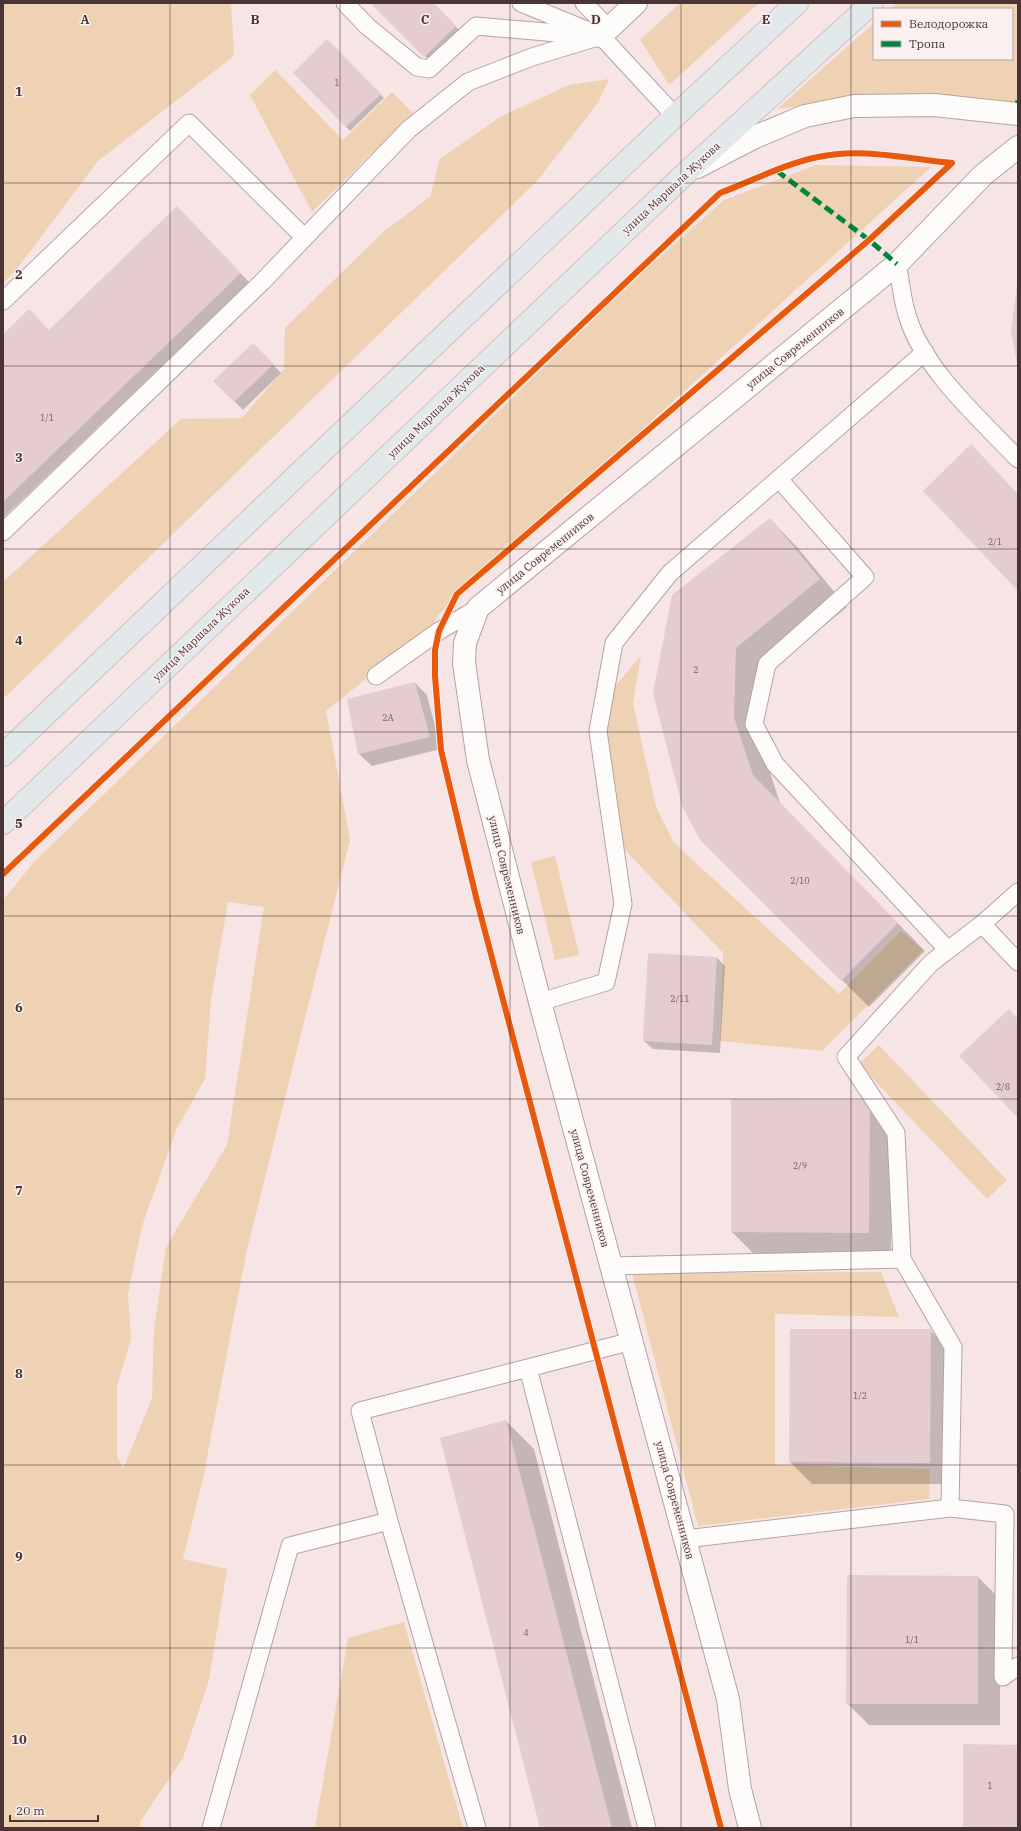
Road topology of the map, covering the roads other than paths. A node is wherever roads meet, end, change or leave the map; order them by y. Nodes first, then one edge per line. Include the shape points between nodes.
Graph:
1 (345, 3) edge
2 (521, 3) edge
3 (584, 3) edge
4 (636, 3) edge
5 (798, 3) edge
6 (872, 3) edge
7 (605, 33) junction
8 (1018, 114) edge
9 (675, 116) junction
10 (1018, 147) edge
11 (686, 173) junction
12 (304, 237) junction
13 (897, 264) junction
14 (3, 301) edge
15 (925, 352) junction
16 (1018, 459) edge
17 (779, 479) junction
18 (3, 532) edge
19 (478, 608) junction
20 (376, 676) dead end
21 (3, 755) edge
22 (3, 823) edge
23 (1018, 892) edge
24 (982, 924) junction
25 (948, 950) junction
26 (1018, 962) edge
27 (540, 1002) junction
28 (902, 1260) junction
29 (612, 1266) junction
30 (632, 1341) junction
31 (528, 1368) junction
32 (950, 1508) junction
33 (388, 1521) junction
34 (685, 1540) junction
35 (1018, 1666) edge
36 (211, 1828) edge
37 (477, 1828) edge
38 (647, 1828) edge
39 (750, 1828) edge

1 - 7 lane via 367,26 417,68 429,69 476,26
2 - 7 lane
3 - 7 lane
4 - 7 street
5 - 9 main road
6 - 11 main road, улица Маршала Жукова
7 - 9 lane
7 - 12 lane via 468,82 409,129
8 - 11 street via 934,105 854,106 805,116 755,137
9 - 21 main road
10 - 13 street, улица Современников via 983,175
11 - 22 main road, улица Маршала Жукова
12 - 14 lane via 188,123
12 - 18 lane via 262,282
13 - 15 lane via 908,318
13 - 19 street, улица Современников
15 - 16 lane via 950,386
15 - 17 lane
17 - 25 lane via 865,577 767,664 754,724 775,764
17 - 27 lane via 670,573 614,644 598,731 624,904 606,982
19 - 20 lane via 439,631
19 - 27 street, улица Современников via 465,643 464,663 478,760
23 - 24 lane
24 - 25 lane
24 - 26 lane
25 - 28 lane via 931,963 846,1057 896,1133
27 - 29 street, улица Современников
28 - 29 lane
28 - 32 lane via 953,1347
29 - 30 street, улица Современников
30 - 31 lane
30 - 34 street, улица Современников
31 - 33 lane via 360,1411
31 - 38 lane
32 - 34 lane
32 - 35 lane via 1005,1514 1003,1676
33 - 36 lane via 290,1546
33 - 37 lane
34 - 39 street, улица Современников via 728,1699 740,1789

